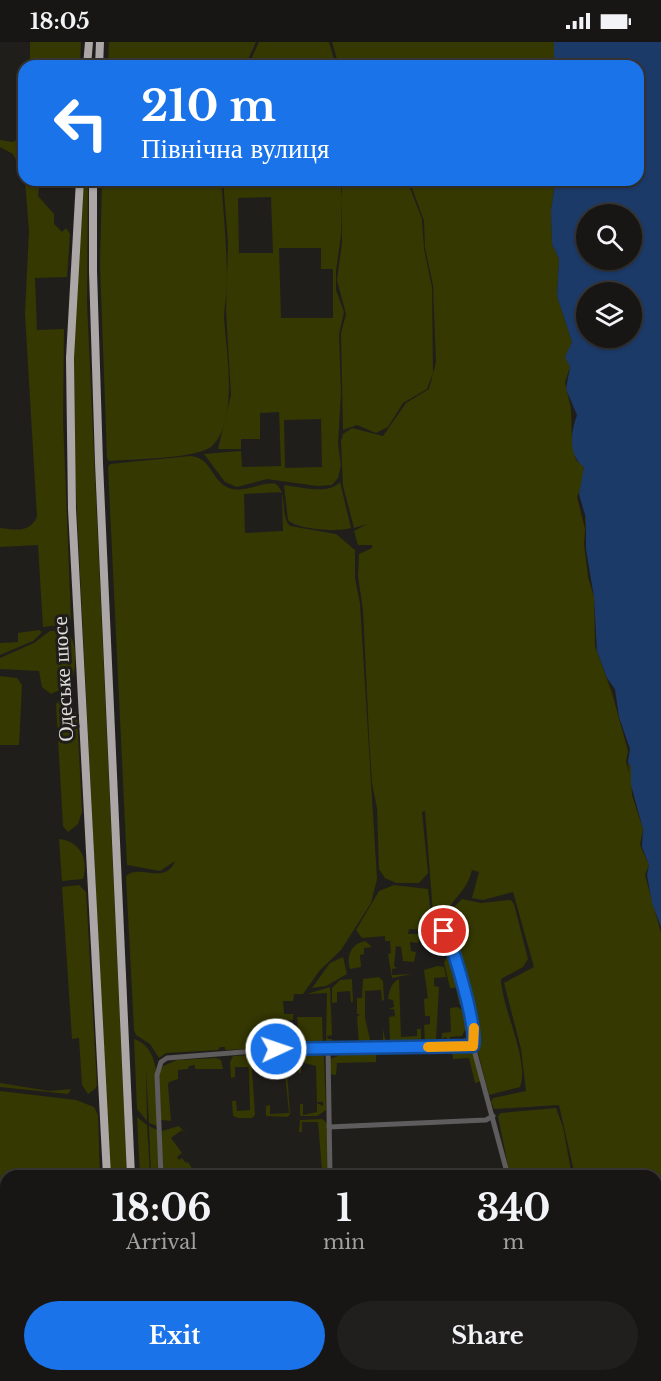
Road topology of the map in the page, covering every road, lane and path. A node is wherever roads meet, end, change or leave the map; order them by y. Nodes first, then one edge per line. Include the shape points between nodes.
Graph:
1 (89, 42) edge
2 (100, 42) edge
3 (88, 60) edge
4 (99, 60) edge
5 (80, 186) edge
6 (93, 186) edge
7 (444, 931) dead end
8 (473, 1046) junction
9 (328, 1049) junction
10 (493, 1116) junction
11 (329, 1127) junction
12 (106, 1170) edge
13 (131, 1170) edge
14 (161, 1170) edge
15 (330, 1170) edge
16 (506, 1170) edge

1 - 3 highway
2 - 4 highway
5 - 12 highway, Одеське шосе via 70,358 72,509
6 - 13 highway via 99,463
7 - 8 street via 475,1031
8 - 9 street
8 - 10 street
9 - 11 street
9 - 14 street via 175,1056 161,1062 157,1075
10 - 11 street via 486,1120
10 - 16 street
11 - 15 street

